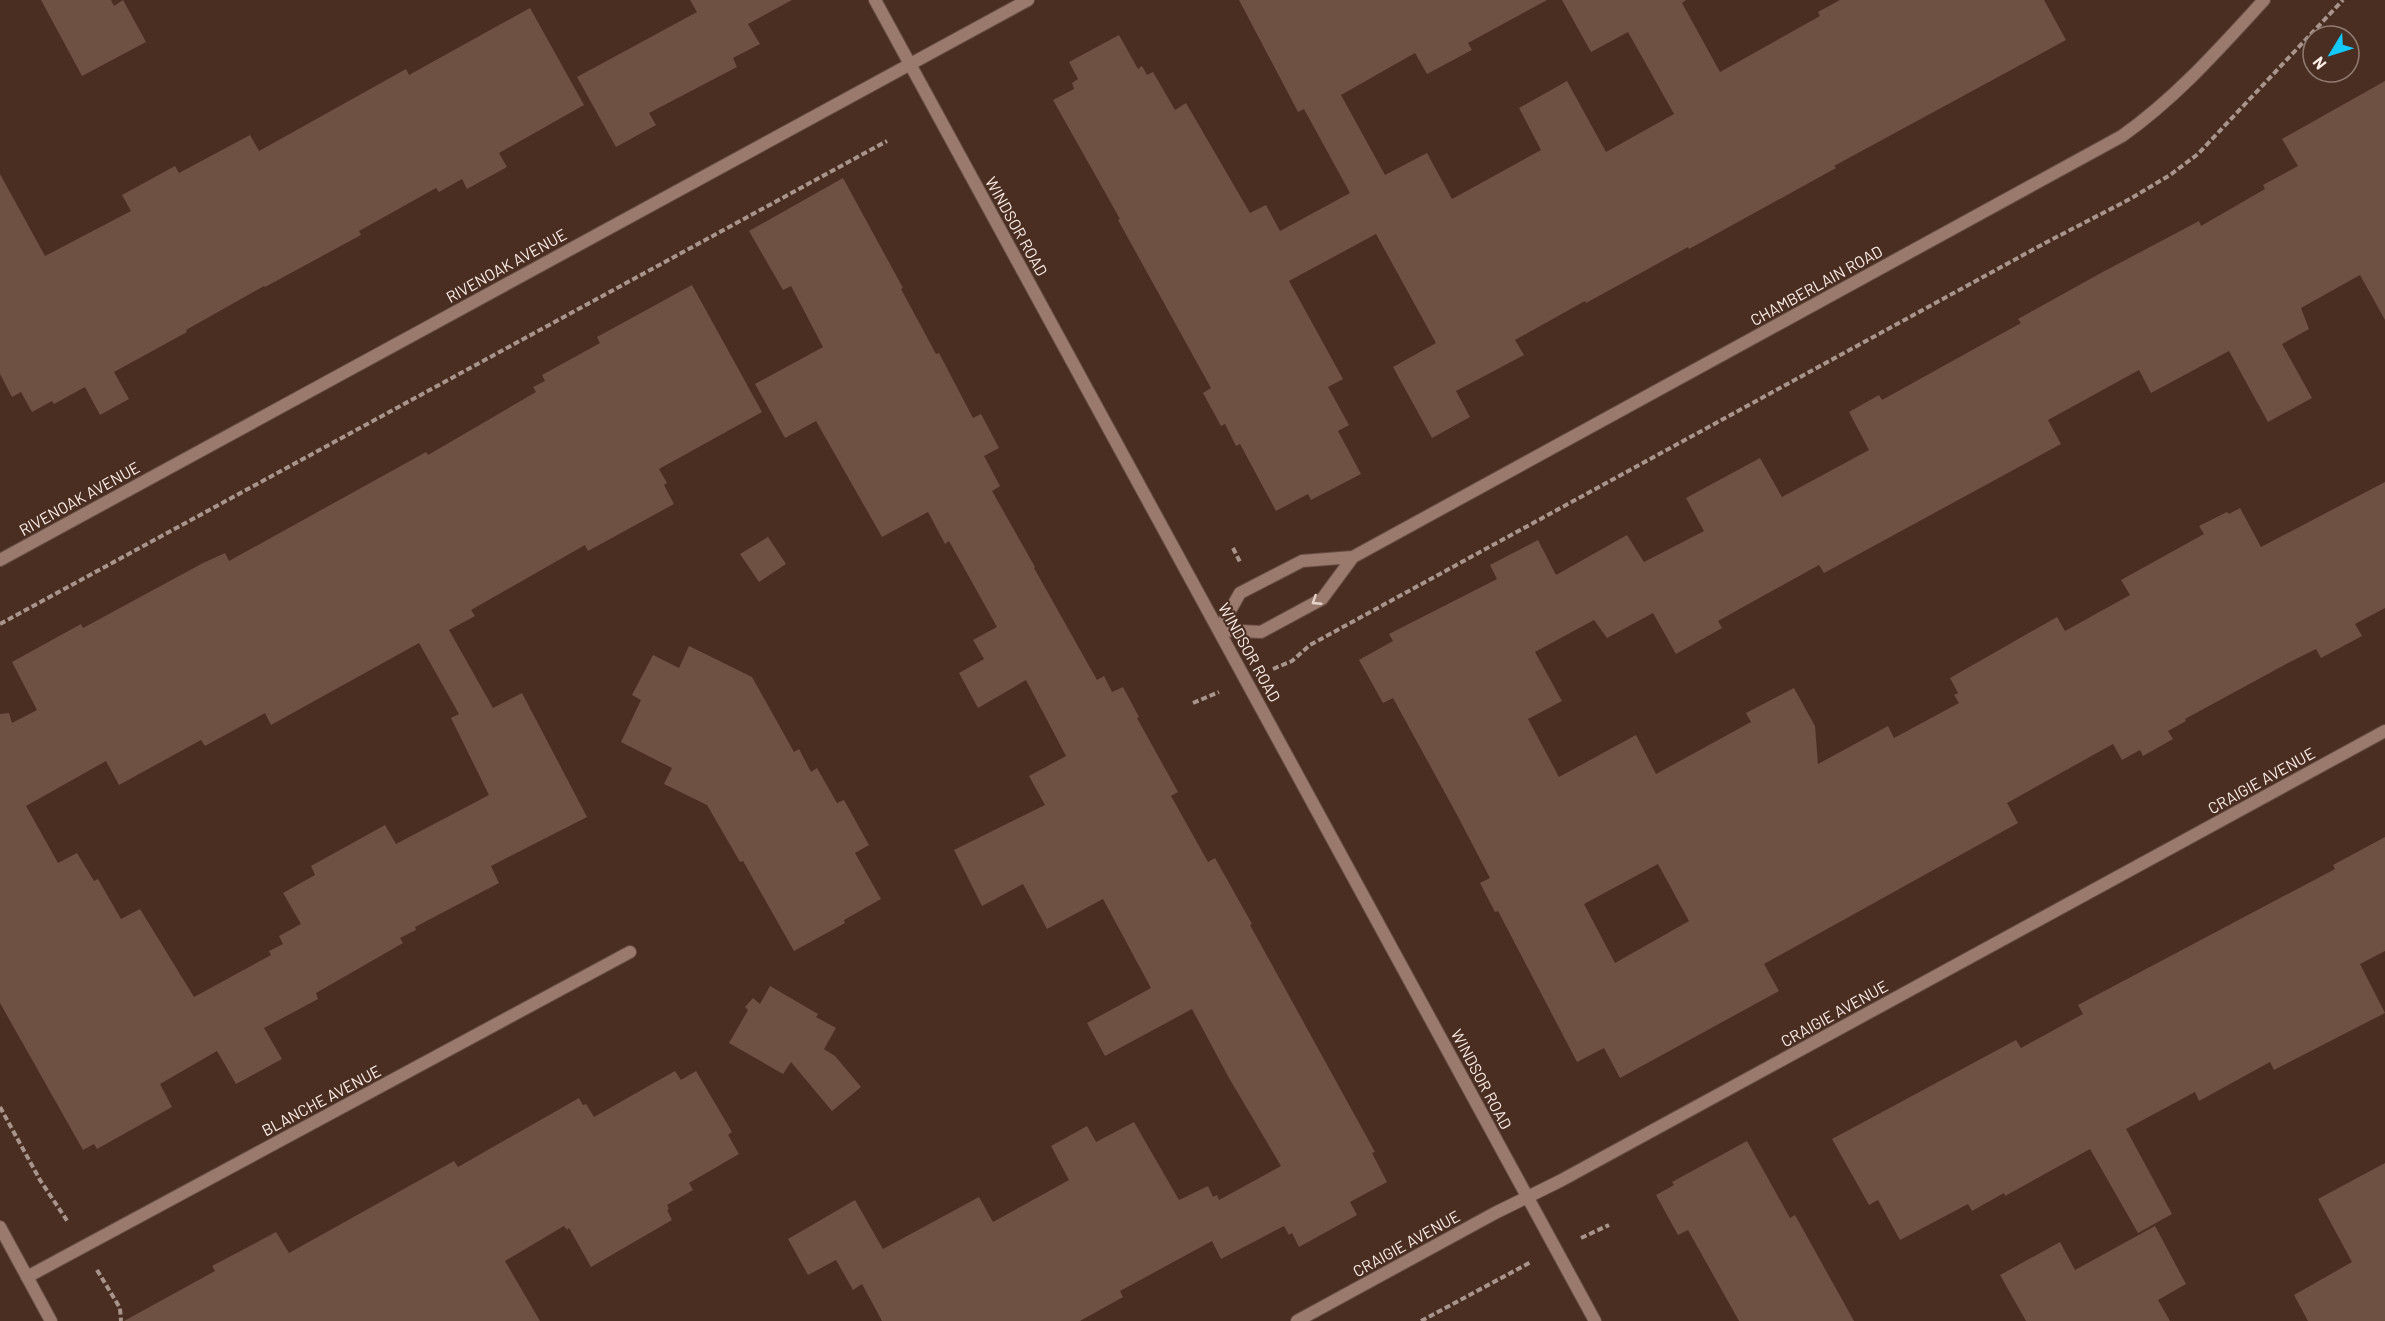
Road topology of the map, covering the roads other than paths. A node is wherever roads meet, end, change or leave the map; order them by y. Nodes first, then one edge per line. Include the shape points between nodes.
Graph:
1 (875, 0) edge
2 (1028, 0) edge
3 (2264, 0) edge
4 (910, 64) junction
5 (1353, 557) junction
6 (0, 560) edge
7 (1220, 630) junction
8 (2385, 731) edge
9 (630, 952) dead end
10 (1528, 1197) junction
11 (0, 1227) edge
12 (27, 1276) junction
13 (51, 1321) edge
14 (1297, 1321) edge
15 (1595, 1321) edge

1 - 4 street, WINDSOR ROAD
2 - 4 street, RIVENOAK AVENUE
3 - 5 street, CHAMBERLAIN ROAD via 2177,92 2122,136
4 - 6 street, RIVENOAK AVENUE
4 - 7 street, WINDSOR ROAD
5 -> 7 street, CHAMBERLAIN ROAD via 1322,599 1261,632
5 - 7 street, CHAMBERLAIN ROAD via 1302,561 1240,593
7 - 10 street, WINDSOR ROAD
8 - 10 street, CRAIGIE AVENUE
9 - 12 street, BLANCHE AVENUE
10 - 14 street, CRAIGIE AVENUE
10 - 15 street, WINDSOR ROAD
11 - 12 street
12 - 13 street

